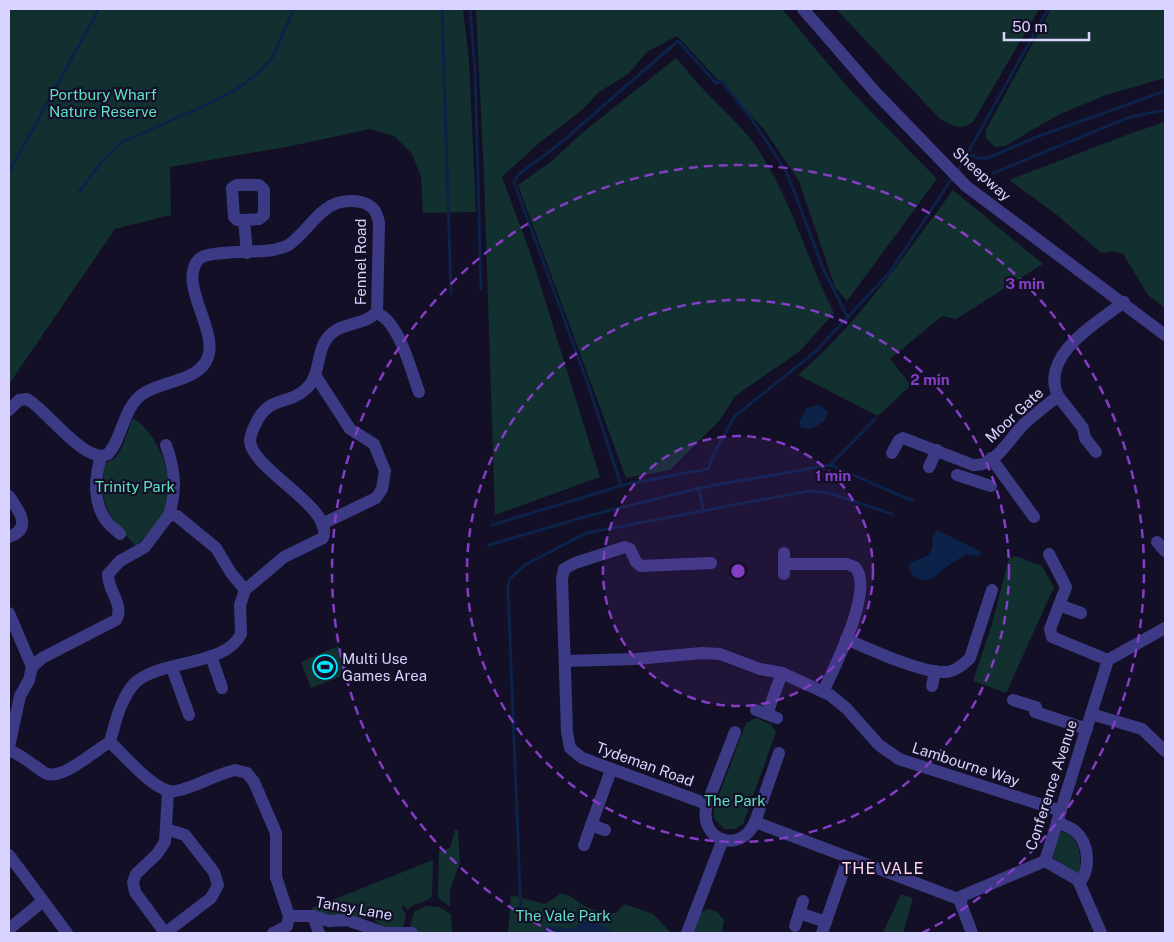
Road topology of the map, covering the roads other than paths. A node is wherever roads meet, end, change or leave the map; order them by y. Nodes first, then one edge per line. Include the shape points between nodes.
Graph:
1 (803, 9) edge
2 (244, 220) dead end
3 (247, 253) junction
4 (1124, 302) junction
5 (376, 313) junction
6 (1165, 335) edge
7 (315, 375) junction
8 (419, 392) dead end
9 (1058, 396) junction
10 (9, 410) edge
11 (166, 445) dead end
12 (937, 450) junction
13 (1096, 452) dead end
14 (892, 453) dead end
15 (101, 457) junction
16 (991, 458) junction
17 (975, 465) junction
18 (929, 467) dead end
19 (957, 475) dead end
20 (974, 481) junction
21 (991, 486) dead end
22 (9, 496) edge
23 (169, 515) junction
24 (1034, 517) dead end
25 (322, 524) junction
26 (120, 534) dead end
27 (9, 538) edge
28 (1049, 554) dead end
29 (711, 563) dead end
30 (784, 564) dead end
31 (245, 590) junction
32 (992, 590) dead end
33 (1060, 605) junction
34 (9, 613) edge
35 (1081, 613) dead end
36 (1165, 628) edge
37 (846, 639) junction
38 (211, 656) junction
39 (1108, 660) junction
40 (565, 661) junction
41 (32, 667) junction
42 (172, 668) junction
43 (935, 671) junction
44 (782, 673) junction
45 (932, 686) dead end
46 (222, 688) dead end
47 (824, 692) junction
48 (1013, 700) dead end
49 (766, 714) dead end
50 (1092, 714) junction
51 (189, 715) dead end
52 (1087, 729) junction
53 (735, 732) dead end
54 (110, 742) junction
55 (9, 749) edge
56 (1165, 751) edge
57 (779, 753) dead end
58 (611, 770) junction
59 (168, 792) junction
60 (708, 804) junction
61 (1059, 816) junction
62 (755, 822) junction
63 (591, 825) junction
64 (166, 829) junction
65 (605, 830) dead end
66 (722, 840) junction
67 (584, 845) dead end
68 (9, 855) edge
69 (848, 858) junction
70 (1045, 861) junction
71 (1080, 882) junction
72 (961, 900) junction
73 (43, 901) junction
74 (289, 916) junction
75 (313, 916) junction
76 (795, 926) dead end
77 (824, 928) edge
78 (9, 929) edge
79 (67, 933) edge
80 (165, 933) edge
81 (273, 933) edge
82 (319, 933) edge
83 (412, 933) edge
84 (687, 933) edge
85 (972, 933) edge
86 (1102, 933) edge

1 - 4 street, Sheepway via 876,93 954,174 987,204
2 - 3 street
3 - 5 street, Fennel Road via 286,247 317,215 336,204 353,201 368,204 374,209 379,224 379,303
3 - 15 street, Fennel Road via 209,254 198,260 192,286 208,333 210,351 206,362 193,374 141,395 110,452
4 - 6 street, Sheepway
4 - 9 street, Moor Gate via 1066,349 1056,372
5 - 7 street, Fennel Road via 328,336 321,349
5 - 8 street, Fennel Road via 393,327
7 - 25 street, Fennel Road via 305,390 265,408 253,429 250,442 258,460 293,488
7 - 25 street via 350,429 375,445 385,471 382,489 376,498
9 - 13 street, Moor Gate via 1083,428 1081,441
9 - 16 street, Moor Gate via 1023,424
10 - 15 street via 18,400 27,398 63,432 94,456
11 - 23 street via 175,485
12 - 14 street via 903,438
12 - 17 street
12 - 18 street
15 - 26 street, Fennel Road via 97,499 105,519
16 - 17 street, Moor Gate
16 - 24 street, Moor Gate
17 - 20 street
19 - 20 street
20 - 21 street
22 - 27 street via 19,512 22,526
23 - 31 street via 177,516 216,548
23 - 41 street via 146,547 120,561 108,574 119,611 116,620 42,658
25 - 31 street via 324,535 320,540 284,557
28 - 33 street via 1066,585
29 - 40 street, Tydeman Road via 641,566 630,548 621,547 566,568 562,575
30 - 37 street via 847,564 856,568 860,577 859,595
31 - 38 street via 240,604 242,628 239,639 231,647
32 - 43 street via 970,658 962,666 947,672
33 - 35 street
33 - 39 street via 1050,629 1052,638
34 - 41 street
36 - 39 street
37 - 43 street via 897,660
37 - 47 street
38 - 42 street
38 - 46 street
39 - 50 street, Conference Avenue
40 - 44 street, Lambourne Way via 708,653
40 - 58 street, Tydeman Road via 569,746 578,756
41 - 55 street via 20,696
42 - 51 street
42 - 54 street via 147,676 132,686 123,701
43 - 45 street
44 - 47 street, Lambourne Way
44 - 49 street
47 - 61 street, Lambourne Way via 842,704 879,745 898,759
48 - 52 street via 1036,707 1035,712
50 - 52 street, Conference Avenue
50 - 56 street via 1142,729
52 - 61 street, Conference Avenue
53 - 60 street
54 - 55 street via 69,770 55,775
54 - 59 street via 160,789
57 - 62 street
58 - 60 street, Tydeman Road
58 - 63 street
59 - 64 street
59 - 74 street via 234,770 249,775 276,833 277,882
60 - 66 street via 705,818 708,828
61 - 70 street, Conference Avenue
61 - 71 street, Lambourne Way via 1084,845 1087,862
62 - 66 street via 743,838
62 - 69 street
63 - 65 street
63 - 67 street
64 - 80 street via 166,840 161,850 140,869 133,882 134,892
64 - 80 street via 185,835 218,882 211,898
66 - 84 street
68 - 73 street
69 - 72 street
69 - 77 street
70 - 71 street
70 - 72 street, Conference Avenue via 968,892
71 - 86 street
72 - 85 street
73 - 78 street
73 - 79 street
74 - 75 street, Tansy Lane
74 - 81 street via 286,927
75 - 82 street
75 - 83 street, Tansy Lane via 328,921 352,921 385,933
76 - 77 street via 801,907

